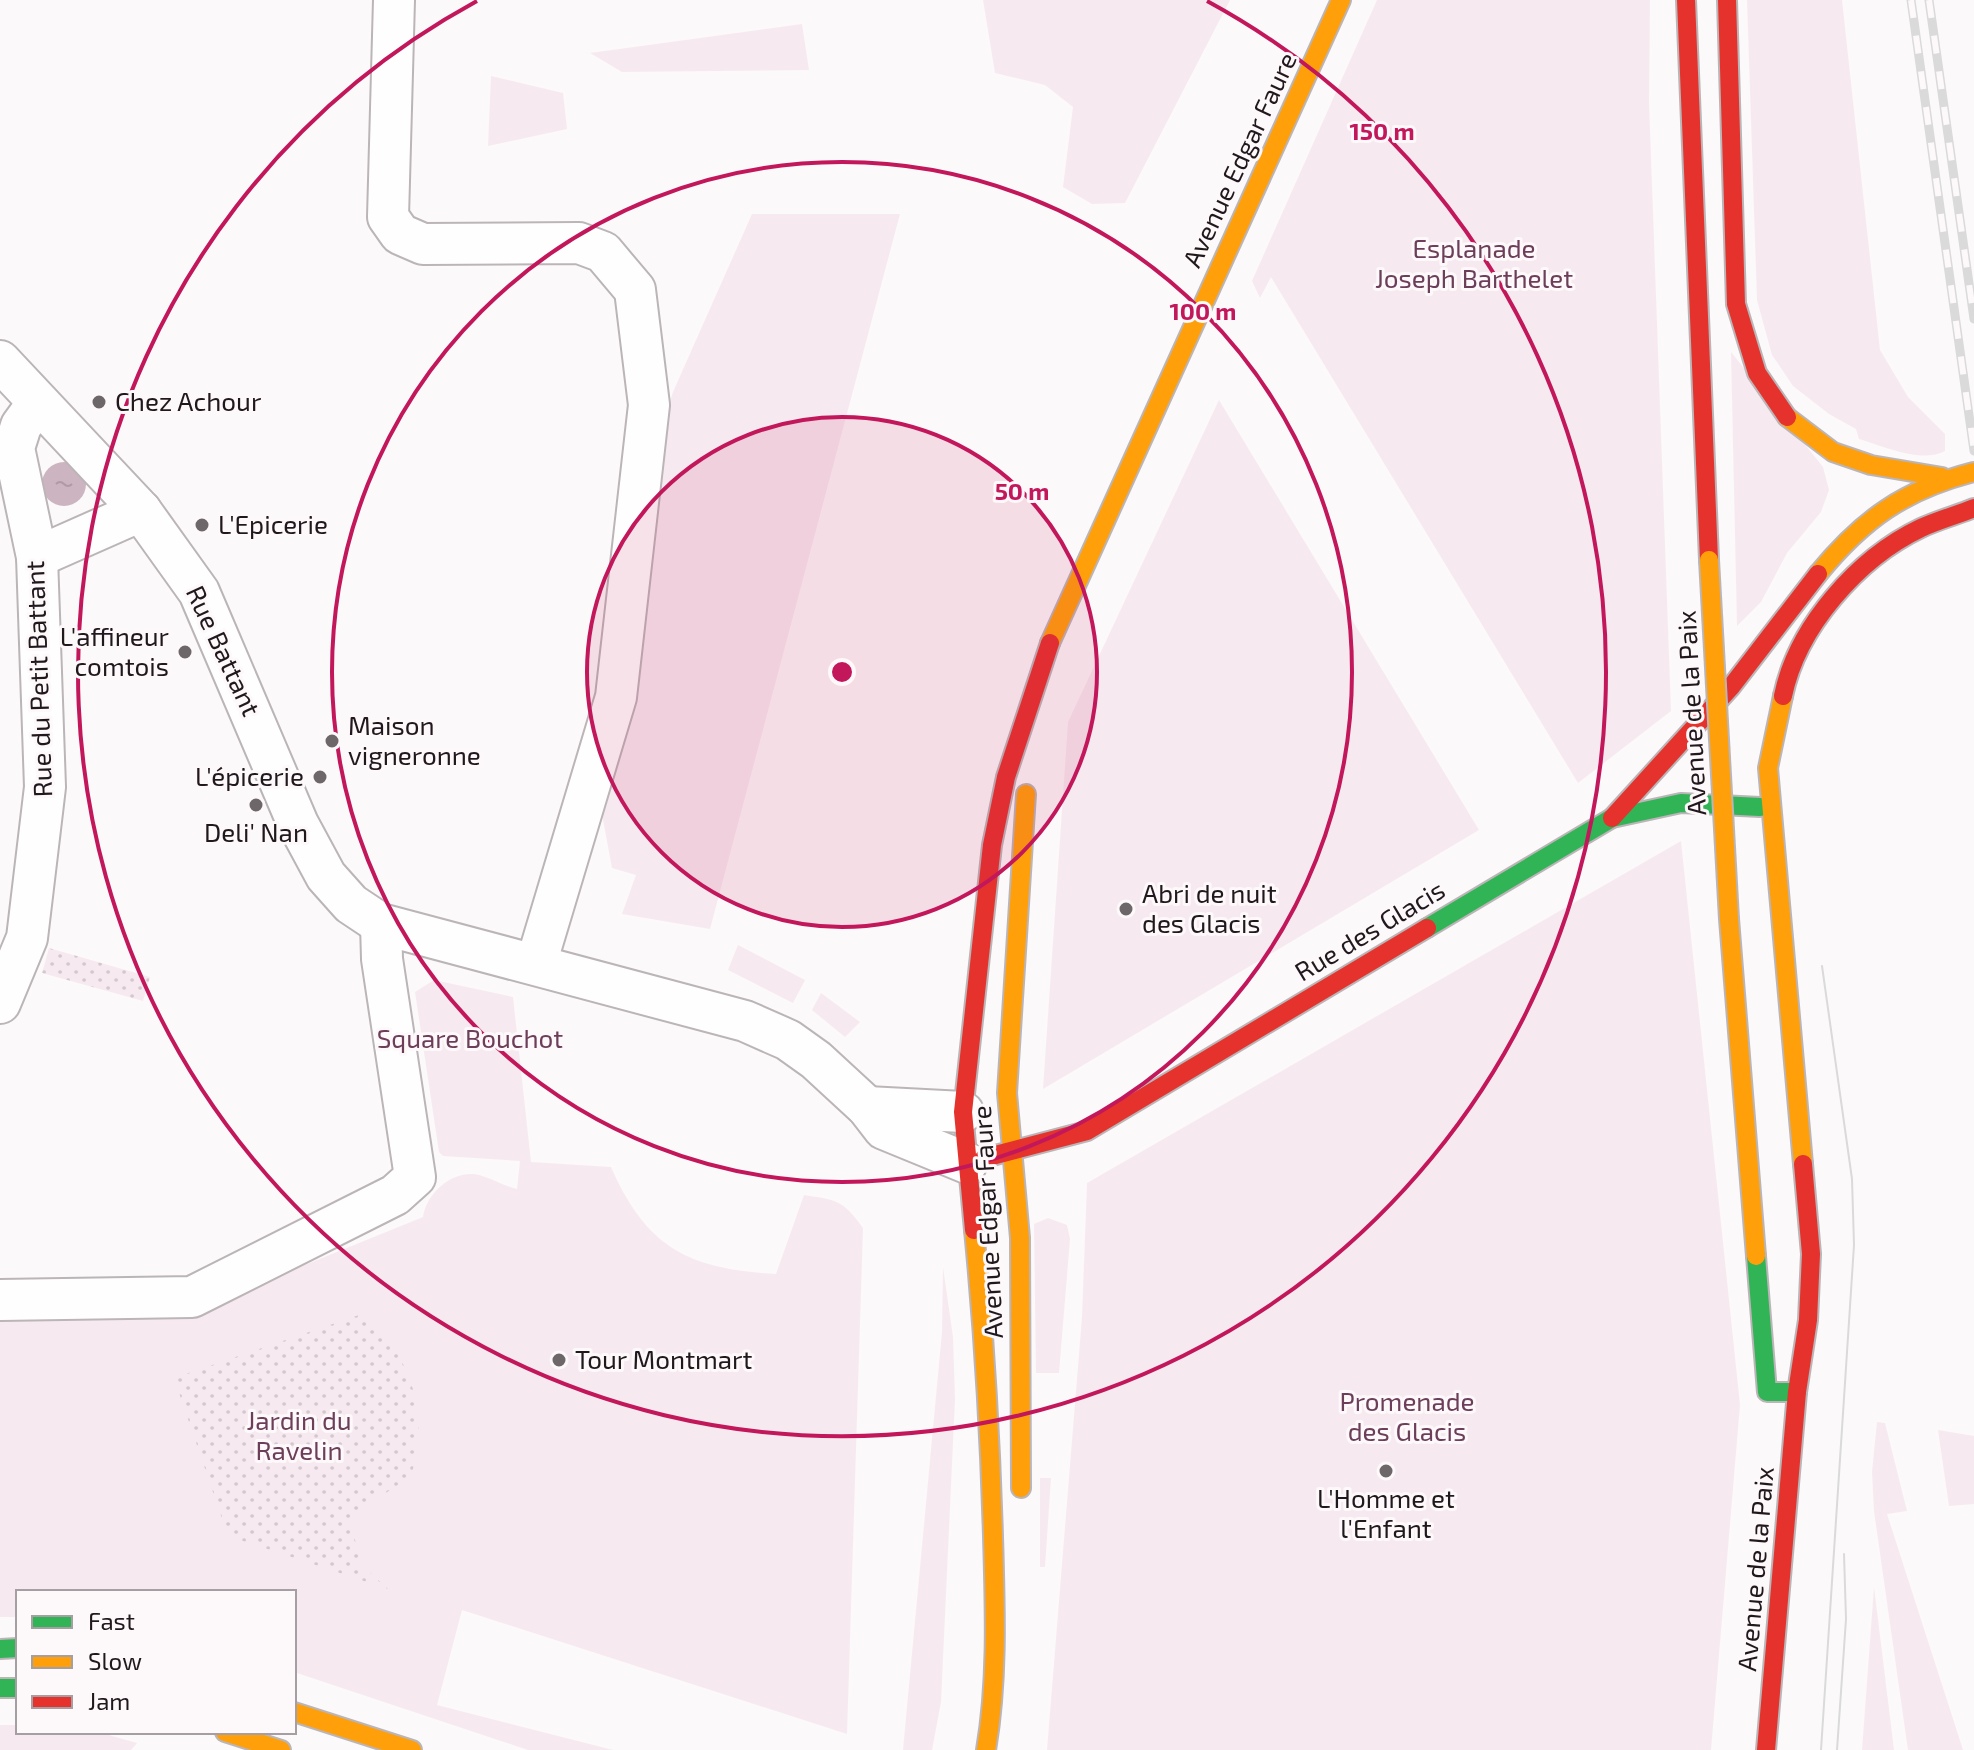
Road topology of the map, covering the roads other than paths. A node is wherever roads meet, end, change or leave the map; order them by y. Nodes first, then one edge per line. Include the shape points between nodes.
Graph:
1 (394, 0) edge
2 (1341, 0) edge
3 (1686, 0) edge
4 (1727, 0) edge
5 (0, 361) edge
6 (37, 404) junction
7 (1974, 472) edge
8 (1942, 477) junction
9 (1974, 508) edge
10 (141, 511) junction
11 (37, 557) junction
12 (1032, 693) junction
13 (1770, 808) junction
14 (1612, 818) junction
15 (381, 924) junction
16 (536, 964) junction
17 (0, 1003) edge
18 (867, 1107) junction
19 (963, 1112) junction
20 (1010, 1152) junction
21 (967, 1163) junction
22 (0, 1300) edge
23 (1797, 1392) junction
24 (991, 1477) junction
25 (1021, 1509) dead end
26 (976, 1618) dead end
27 (296, 1713) edge
28 (231, 1734) edge
29 (281, 1750) edge
30 (412, 1750) edge
31 (986, 1750) edge
32 (1766, 1750) edge

1 - 16 street via 388,217 400,234 423,244 579,243 603,252 635,290 649,405 616,697
2 - 12 main road, Avenue Edgar Faure via 1134,451
3 - 23 main road, Avenue de la Paix, bridge via 1729,919 1767,1392
4 - 8 main road via 1736,304 1757,373 1784,415 1833,452 1871,465
5 - 6 street, Rue Battant
6 - 10 street, Rue Battant
6 - 11 street, Rue du Petit Battant via 14,448
7 - 8 main road
8 - 14 main road via 1893,502 1854,531 1732,686
9 - 13 main road, Avenue de la Paix via 1889,546 1831,600 1804,638 1786,682 1771,753
10 - 11 street
10 - 15 street, Rue Battant via 199,592 298,824 326,876 351,904
11 - 17 street, Rue du Petit Battant via 45,787 27,938
12 - 19 main road, Avenue Edgar Faure via 992,845
12 - 20 main road, Avenue Edgar Faure via 1007,1093
13 - 14 main road, Rue des Glacis via 1681,803
13 - 23 main road, Avenue de la Paix via 1811,1254
14 - 20 main road, Rue des Glacis via 1087,1131
15 - 16 street, Rue Battant
15 - 22 street via 415,1177 395,1195 192,1297
16 - 18 street, Rue Battant via 745,1021 797,1047
18 - 19 street
18 - 21 street, Rue Battant via 884,1129
19 - 20 main road
19 - 21 main road, Avenue Edgar Faure
20 - 21 main road, Rue des Glacis
20 - 25 main road, Avenue Edgar Faure via 1020,1238
21 - 24 main road, Avenue Edgar Faure via 985,1339
23 - 32 main road, Avenue de la Paix
24 - 26 main road, Avenue Edgar Faure
24 - 31 main road, Avenue Edgar Faure via 995,1609
27 - 30 main road
28 - 29 main road

